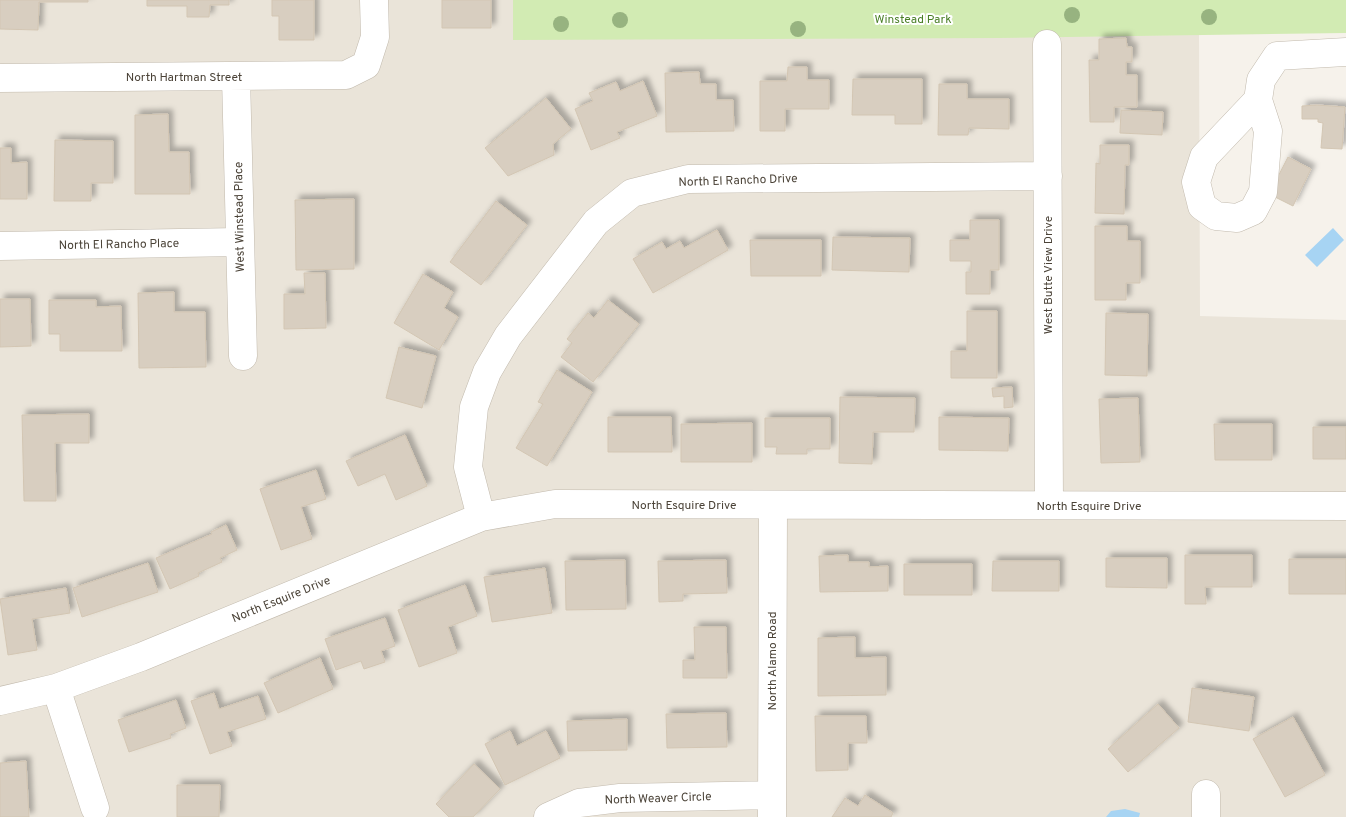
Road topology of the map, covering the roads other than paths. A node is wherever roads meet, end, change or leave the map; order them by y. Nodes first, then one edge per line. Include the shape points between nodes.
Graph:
1 (374, 0) edge
2 (1047, 44) dead end
3 (1346, 52) edge
4 (236, 77) junction
5 (0, 78) edge
6 (1258, 100) dead end
7 (1048, 176) junction
8 (239, 242) junction
9 (0, 246) edge
10 (243, 356) dead end
11 (773, 505) junction
12 (1049, 505) junction
13 (1346, 506) edge
14 (481, 517) junction
15 (56, 688) junction
16 (0, 701) edge
17 (772, 806) edge
18 (95, 808) dead end
19 (548, 817) edge

1 - 4 street, North Hartman Street via 375,38 366,65 346,75
2 - 7 street, West Butte View Drive
3 - 6 street via 1278,56 1261,80
4 - 5 street, North Hartman Street
4 - 8 street, West Winstead Place
7 - 12 street, West Butte View Drive
7 - 14 street, North El Rancho Drive via 688,179 632,193 596,222 508,336 487,372 474,408 468,467
8 - 9 street, North El Rancho Place
8 - 10 street, West Winstead Place
11 - 12 street, North Esquire Drive
11 - 14 street, North Esquire Drive via 555,504
11 - 17 street, North Alamo Road
12 - 13 street, North Esquire Drive
14 - 15 street, North Esquire Drive via 141,657
15 - 16 street, North Esquire Drive
15 - 18 street
17 - 19 street, North Weaver Circle via 620,798 579,803

